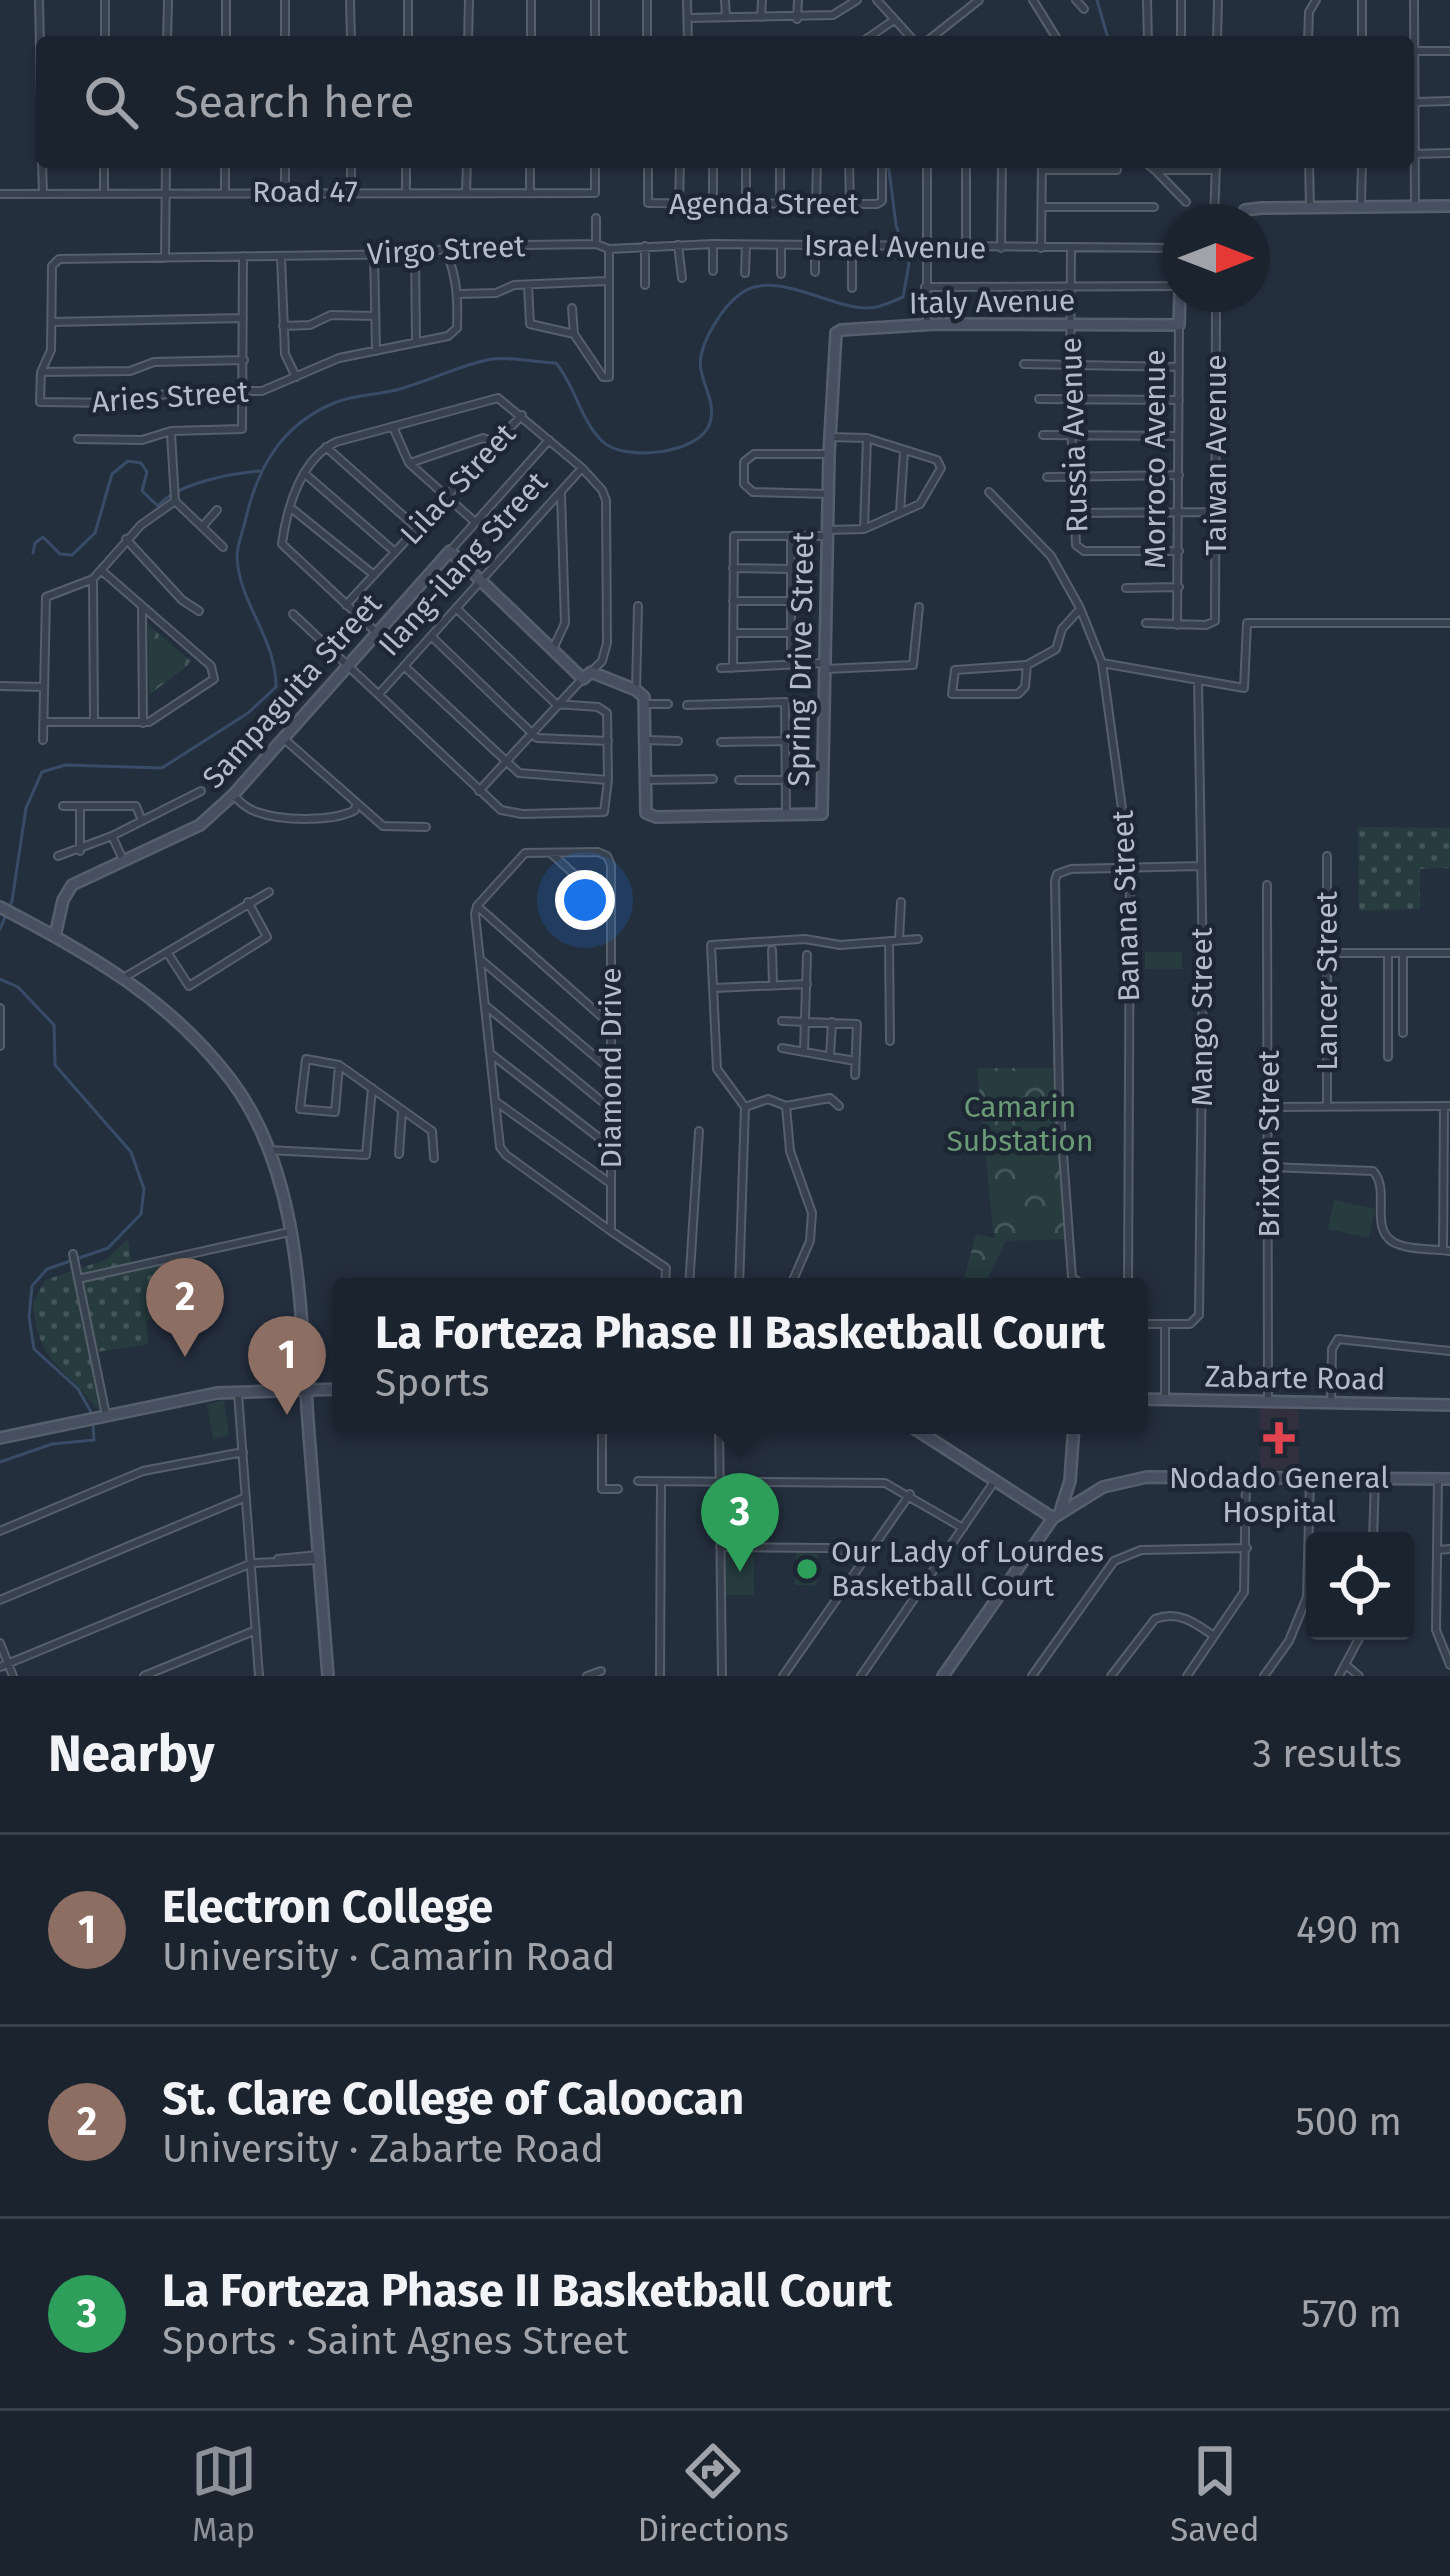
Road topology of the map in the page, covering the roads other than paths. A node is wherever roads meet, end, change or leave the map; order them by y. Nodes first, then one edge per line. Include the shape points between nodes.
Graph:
1 (39, 0) edge
2 (105, 0) edge
3 (168, 0) edge
4 (226, 0) edge
5 (285, 0) edge
6 (350, 0) edge
7 (408, 0) edge
8 (469, 0) edge
9 (531, 0) edge
10 (595, 0) edge
11 (646, 0) edge
12 (687, 0) edge
13 (725, 0) edge
14 (762, 0) edge
15 (798, 0) edge
16 (857, 0) edge
17 (877, 0) edge
18 (979, 0) edge
19 (1033, 0) edge
20 (1076, 0) edge
21 (1147, 0) edge
22 (1180, 0) edge
23 (1218, 0) edge
24 (1316, 0) edge
25 (1362, 0) edge
26 (1414, 0) edge
27 (967, 4) edge
28 (1084, 9) dead end
29 (725, 17) junction
30 (761, 17) junction
31 (688, 18) junction
32 (797, 19) junction
33 (894, 20) junction
34 (40, 36) edge
35 (104, 36) edge
36 (167, 36) edge
37 (226, 36) edge
38 (285, 36) edge
39 (351, 36) edge
40 (408, 36) edge
41 (468, 36) edge
42 (531, 36) edge
43 (595, 36) edge
44 (647, 36) edge
45 (688, 36) edge
46 (871, 36) edge
47 (909, 36) edge
48 (932, 36) edge
49 (1055, 36) edge
50 (1148, 36) edge
51 (1181, 36) edge
52 (1217, 36) edge
53 (1308, 36) edge
54 (1362, 36) edge
55 (1450, 50) edge
56 (1415, 51) junction
57 (1450, 101) edge
58 (1414, 102) junction
59 (1450, 153) edge
60 (1414, 154) junction
61 (42, 168) edge
62 (104, 168) edge
63 (166, 168) edge
64 (225, 168) edge
65 (285, 168) edge
66 (351, 168) edge
67 (406, 168) edge
68 (466, 168) edge
69 (530, 168) edge
70 (595, 168) edge
71 (648, 168) edge
72 (680, 168) edge
73 (713, 168) edge
74 (746, 168) edge
75 (780, 168) edge
76 (817, 168) edge
77 (849, 168) edge
78 (882, 168) edge
79 (927, 168) edge
80 (965, 168) edge
81 (1002, 168) edge
82 (1042, 168) edge
83 (1080, 168) edge
84 (1152, 168) edge
85 (1186, 168) edge
86 (1216, 168) edge
87 (1309, 168) edge
88 (1361, 168) edge
89 (1117, 170) dead end
90 (1155, 170) junction
91 (466, 191) junction
92 (530, 191) junction
93 (351, 192) junction
94 (406, 192) junction
95 (166, 193) junction
96 (225, 193) junction
97 (285, 193) junction
98 (0, 194) edge
99 (43, 194) junction
100 (104, 194) junction
101 (1186, 202) dead end
102 (679, 203) junction
103 (713, 203) junction
104 (746, 203) junction
105 (780, 203) junction
106 (817, 203) junction
107 (850, 204) junction
108 (1215, 204) edge
109 (1361, 206) junction
110 (1415, 206) junction
111 (1450, 206) edge
112 (1042, 207) junction
113 (1154, 207) dead end
114 (1310, 207) junction
115 (1270, 209) edge
116 (596, 218) dead end
117 (596, 244) junction
118 (712, 244) junction
119 (815, 244) junction
120 (645, 245) junction
121 (678, 245) junction
122 (746, 245) junction
123 (852, 245) junction
124 (781, 246) junction
125 (966, 248) junction
126 (1001, 248) junction
127 (1041, 248) junction
128 (1070, 248) junction
129 (1162, 248) edge
130 (609, 249) junction
131 (926, 249) junction
132 (446, 250) junction
133 (374, 254) junction
134 (416, 254) junction
135 (243, 256) junction
136 (281, 257) junction
137 (164, 259) junction
138 (712, 271) dead end
139 (814, 272) dead end
140 (746, 273) dead end
141 (781, 274) dead end
142 (682, 278) dead end
143 (607, 281) junction
144 (645, 284) dead end
145 (528, 285) junction
146 (925, 287) junction
147 (1162, 287) edge
148 (852, 288) dead end
149 (1071, 288) junction
150 (458, 294) junction
151 (572, 308) dead end
152 (1179, 312) edge
153 (1216, 312) edge
154 (375, 316) junction
155 (243, 318) junction
156 (52, 322) junction
157 (927, 325) junction
158 (1070, 325) junction
159 (284, 326) junction
160 (1179, 326) junction
161 (574, 334) junction
162 (416, 340) junction
163 (376, 351) junction
164 (244, 360) junction
165 (832, 362) joint
166 (1024, 364) dead end
167 (1071, 364) junction
168 (1179, 367) junction
169 (40, 372) junction
170 (296, 377) junction
171 (244, 391) junction
172 (1070, 398) junction
173 (1039, 399) dead end
174 (1179, 400) junction
175 (522, 415) junction
176 (393, 427) junction
177 (171, 431) junction
178 (1043, 435) dead end
179 (1071, 436) junction
180 (1179, 436) junction
181 (830, 437) junction
182 (866, 438) junction
183 (78, 440) dead end
184 (549, 440) junction
185 (497, 442) junction
186 (326, 447) junction
187 (904, 451) junction
188 (829, 454) junction
189 (409, 463) junction
190 (582, 468) junction
191 (304, 472) junction
192 (1179, 475) junction
193 (1047, 477) dead end
194 (1072, 477) junction
195 (561, 490) junction
196 (988, 491) dead end
197 (828, 494) junction
198 (446, 497) junction
199 (175, 501) junction
200 (291, 508) junction
201 (218, 510) dead end
202 (900, 512) junction
203 (1179, 512) junction
204 (1216, 512) junction
205 (1072, 513) junction
206 (476, 523) junction
207 (202, 527) junction
208 (417, 528) junction
209 (864, 529) junction
210 (827, 533) junction
211 (791, 536) junction
212 (126, 539) junction
213 (223, 547) dead end
214 (450, 551) junction
215 (1179, 551) junction
216 (395, 552) junction
217 (734, 568) junction
218 (791, 568) junction
219 (102, 571) junction
220 (374, 575) junction
221 (93, 579) junction
222 (479, 579) junction
223 (1126, 587) dead end
224 (1179, 587) junction
225 (733, 601) junction
226 (791, 601) junction
227 (346, 605) junction
228 (638, 606) dead end
229 (142, 607) junction
230 (919, 607) dead end
231 (456, 608) junction
232 (1081, 608) junction
233 (199, 611) dead end
234 (293, 614) dead end
235 (1146, 623) dead end
236 (1450, 623) edge
237 (1178, 625) junction
238 (377, 633) junction
239 (733, 633) junction
240 (791, 634) junction
241 (430, 636) junction
242 (553, 649) junction
243 (791, 663) junction
244 (1102, 663) junction
245 (349, 665) junction
246 (1027, 665) junction
247 (404, 666) junction
248 (824, 666) junction
249 (721, 668) dead end
250 (733, 668) junction
251 (587, 675) junction
252 (1198, 680) junction
253 (0, 686) edge
254 (44, 687) junction
255 (636, 690) junction
256 (380, 692) junction
257 (556, 704) junction
258 (644, 704) junction
259 (668, 704) dead end
260 (687, 705) dead end
261 (43, 722) junction
262 (94, 722) junction
263 (143, 723) junction
264 (530, 732) junction
265 (283, 739) junction
266 (43, 740) dead end
267 (646, 740) junction
268 (608, 741) junction
269 (678, 741) dead end
270 (788, 741) junction
271 (721, 742) dead end
272 (506, 760) junction
273 (713, 778) dead end
274 (608, 780) junction
275 (645, 780) junction
276 (739, 780) dead end
277 (787, 780) junction
278 (201, 791) dead end
279 (479, 791) junction
280 (232, 795) junction
281 (356, 803) junction
282 (62, 806) dead end
283 (80, 806) junction
284 (786, 814) junction
285 (142, 820) junction
286 (426, 827) dead end
287 (112, 836) junction
288 (80, 850) junction
289 (549, 852) junction
290 (58, 856) dead end
291 (1327, 856) dead end
292 (124, 862) junction
293 (1202, 866) junction
294 (1130, 867) junction
295 (1267, 885) dead end
296 (269, 892) dead end
297 (248, 902) junction
298 (901, 902) dead end
299 (477, 906) junction
300 (0, 907) edge
301 (611, 908) junction
302 (56, 936) junction
303 (917, 939) dead end
304 (899, 940) junction
305 (889, 941) junction
306 (772, 950) dead end
307 (167, 952) junction
308 (1328, 953) junction
309 (1388, 953) junction
310 (1403, 953) junction
311 (1450, 953) edge
312 (807, 955) dead end
313 (479, 958) junction
314 (125, 977) junction
315 (772, 984) junction
316 (807, 984) junction
317 (714, 988) junction
318 (486, 1006) junction
319 (0, 1007) edge
320 (782, 1021) dead end
321 (806, 1021) junction
322 (832, 1022) junction
323 (611, 1025) junction
324 (1403, 1033) dead end
325 (0, 1035) edge
326 (890, 1041) dead end
327 (0, 1046) edge
328 (782, 1048) dead end
329 (805, 1051) junction
330 (491, 1054) junction
331 (830, 1056) junction
332 (1388, 1058) dead end
333 (855, 1061) junction
334 (339, 1065) junction
335 (611, 1070) junction
336 (855, 1076) dead end
337 (372, 1088) junction
338 (495, 1101) junction
339 (786, 1106) junction
340 (838, 1106) dead end
341 (1269, 1106) junction
342 (1447, 1106) edge
343 (745, 1107) junction
344 (1327, 1107) junction
345 (611, 1109) junction
346 (402, 1111) junction
347 (699, 1131) dead end
348 (611, 1147) junction
349 (268, 1150) junction
350 (400, 1154) dead end
351 (434, 1158) dead end
352 (1269, 1167) junction
353 (611, 1184) junction
354 (611, 1231) junction
355 (290, 1234) junction
356 (1447, 1251) edge
357 (73, 1254) dead end
358 (78, 1275) junction
359 (665, 1278) edge
360 (690, 1278) edge
361 (739, 1278) edge
362 (794, 1278) edge
363 (1073, 1278) edge
364 (1128, 1278) edge
365 (1148, 1324) edge
366 (1165, 1324) junction
367 (1450, 1351) edge
368 (305, 1388) junction
369 (332, 1389) edge
370 (238, 1390) junction
371 (1166, 1399) junction
372 (1148, 1400) edge
373 (1268, 1403) junction
374 (1330, 1403) junction
375 (1450, 1405) edge
376 (106, 1415) junction
377 (602, 1434) edge
378 (719, 1434) edge
379 (922, 1434) edge
380 (1073, 1434) edge
381 (0, 1438) edge
382 (243, 1452) junction
383 (1246, 1479) junction
384 (1310, 1479) junction
385 (1375, 1479) junction
386 (1444, 1479) edge
387 (638, 1480) dead end
388 (661, 1481) junction
389 (720, 1481) junction
390 (1070, 1481) junction
391 (994, 1482) junction
392 (618, 1489) dead end
393 (910, 1494) junction
394 (247, 1496) junction
395 (1078, 1501) junction
396 (1057, 1515) junction
397 (963, 1528) junction
398 (0, 1531) edge
399 (1373, 1532) edge
400 (720, 1547) junction
401 (1247, 1548) junction
402 (1436, 1550) junction
403 (1450, 1550) edge
404 (869, 1555) junction
405 (318, 1558) junction
406 (252, 1563) junction
407 (0, 1600) edge
408 (256, 1630) junction
409 (1214, 1636) junction
410 (1358, 1640) edge
411 (0, 1643) edge
412 (4, 1665) edge
413 (1346, 1665) junction
414 (1450, 1665) edge
415 (601, 1671) dead end
416 (13, 1676) edge
417 (144, 1676) edge
418 (259, 1676) edge
419 (328, 1676) edge
420 (587, 1676) edge
421 (660, 1676) edge
422 (722, 1676) edge
423 (783, 1676) edge
424 (861, 1676) edge
425 (943, 1676) edge
426 (1032, 1676) edge
427 (1111, 1676) edge
428 (1186, 1676) edge
429 (1264, 1676) edge
430 (1339, 1676) edge
431 (1359, 1676) edge

1 - 34 street
2 - 35 street
3 - 36 street
4 - 37 street
5 - 38 street
6 - 39 street
7 - 40 street
8 - 41 street
9 - 42 street
10 - 43 street
11 - 44 street
12 - 31 street
13 - 29 street
14 - 30 street
15 - 32 street
16 - 32 street via 833,15
17 - 33 street
18 - 27 street
19 - 49 street
20 - 28 street
21 - 50 street
22 - 51 street
23 - 52 street
24 - 53 street
25 - 54 street
26 - 56 street
27 - 48 street
29 - 30 street
29 - 31 street
30 - 32 street
31 - 45 street
33 - 46 street
33 - 47 street
55 - 56 street
56 - 58 street
57 - 58 street
58 - 60 street
59 - 60 street
60 - 110 street
61 - 99 street
62 - 100 street
63 - 95 street
64 - 96 street
65 - 97 street
66 - 93 street
67 - 94 street
68 - 91 street
69 - 92 street
70 - 92 street, Road 47 via 595,193
71 - 102 street, Agenda Street via 648,203
72 - 102 street
73 - 103 street
74 - 104 street
75 - 105 street
76 - 106 street
77 - 107 street
78 - 107 street, Agenda Street via 880,204
79 - 131 street
80 - 125 street
81 - 126 street
82 - 112 street
83 - 89 street
84 - 90 street
85 - 90 street
86 - 108 street
87 - 114 street
88 - 109 street
90 - 101 street
91 - 92 street, Road 47
91 - 94 street, Road 47
93 - 94 street, Road 47
93 - 97 street, Road 47
95 - 96 street, Road 47
95 - 100 street, Road 47
95 - 137 street
96 - 97 street, Road 47
98 - 99 street, Road 47
99 - 100 street, Road 47
102 - 103 street, Agenda Street
103 - 104 street, Agenda Street
104 - 105 street, Agenda Street
105 - 106 street, Agenda Street
106 - 107 street, Agenda Street
109 - 110 main road
109 - 114 main road
110 - 111 main road
112 - 113 street
112 - 127 street
114 - 115 main road
116 - 117 street
117 - 130 street, Virgo Street
117 - 132 street, Virgo Street
118 - 121 street, Israel Avenue
118 - 122 street, Israel Avenue
118 - 138 street
119 - 123 street, Israel Avenue
119 - 124 street, Israel Avenue
119 - 139 street
120 - 121 street, Israel Avenue
120 - 130 street, Israel Avenue
120 - 144 street
121 - 142 street
122 - 124 street, Israel Avenue
122 - 140 street
123 - 131 street, Israel Avenue
123 - 148 street
124 - 141 street
125 - 126 street, Israel Avenue
125 - 131 street, Israel Avenue
126 - 127 street, Israel Avenue
127 - 128 street, Israel Avenue
128 - 129 street, Israel Avenue
128 - 149 street, Russia Avenue
130 - 143 street
131 - 146 street
132 - 134 street, Virgo Street
132 - 150 street
133 - 134 street, Virgo Street
133 - 136 street, Virgo Street
133 - 154 street
134 - 162 street
135 - 136 street, Virgo Street
135 - 137 street, Virgo Street
135 - 155 street
136 - 159 street
137 - 156 street, Virgo Street via 54,262
143 - 145 street
143 - 161 street via 609,377
145 - 150 street
145 - 161 street via 530,324
146 - 149 street
146 - 157 street
147 - 149 street
149 - 158 street, Russia Avenue
150 - 162 street, Aries Street via 457,328
151 - 161 street
152 - 160 main road, Morroco Avenue
153 - 204 street, Taiwan Avenue
154 - 159 street
154 - 163 street
155 - 156 street
155 - 164 street
156 - 169 street
157 - 158 main road, Italy Avenue
157 - 165 main road, Italy Avenue via 842,330
158 - 160 main road, Italy Avenue
158 - 167 street, Russia Avenue
159 - 170 street
160 - 168 street, Morroco Avenue
162 - 163 street, Aries Street
163 - 170 street, Aries Street
164 - 169 street
164 - 171 street
165 - 181 main road, Spring Drive Street
166 - 167 street
167 - 168 street
167 - 172 street, Russia Avenue
168 - 174 street, Morroco Avenue
169 - 171 street, Aries Street via 40,402
170 - 171 street, Aries Street
171 - 177 street via 242,429
172 - 173 street
172 - 174 street
172 - 179 street, Russia Avenue
174 - 180 street, Morroco Avenue
175 - 176 street via 493,398
175 - 184 street
175 - 185 street, Lilac Street
176 - 186 street
176 - 189 street
177 - 183 street via 142,440
177 - 199 street
178 - 179 street
179 - 180 street
179 - 194 street, Russia Avenue
180 - 192 street, Morroco Avenue
181 - 182 street
181 - 188 main road, Spring Drive Street
182 - 187 street
182 - 209 street
184 - 190 street
184 - 206 street, Sampaguita Street
185 - 189 street via 483,438
185 - 198 street, Lilac Street
186 - 191 street
186 - 208 street
187 - 202 street
187 - 202 street via 941,468 926,499
188 - 197 main road, Spring Drive Street
188 - 197 street via 754,454 744,462 744,484 753,492
189 - 198 street
190 - 195 street, Ilang-ilang Street
190 - 251 street via 606,500 607,643
191 - 200 street
191 - 216 street
192 - 194 street
192 - 203 street, Morroco Avenue
193 - 194 street
194 - 205 street, Russia Avenue
195 - 222 street, Ilang-ilang Street
195 - 242 street via 565,623
196 - 232 street, Banana Street via 1052,556
197 - 210 main road, Spring Drive Street
198 - 206 street
198 - 208 street, Lilac Street
199 - 207 street
199 - 212 street
200 - 220 street
200 - 227 street via 282,544
201 - 207 street
202 - 209 street
203 - 204 street
203 - 205 street
203 - 215 street, Morroco Avenue
204 - 237 street, Taiwan Avenue via 1215,616 1212,624
205 - 215 street, Russia Avenue via 1080,549
206 - 214 street, Sampaguita Street
207 - 213 street
208 - 216 street, Lilac Street
209 - 210 street
210 - 211 street
210 - 248 main road, Spring Drive Street
211 - 217 street via 734,536
211 - 218 street
212 - 219 street
212 - 233 street
214 - 222 main road
214 - 238 main road, Sampaguita Street
215 - 224 street, Morroco Avenue
216 - 220 street, Lilac Street
217 - 218 street
217 - 225 street
218 - 226 street
219 - 221 street
219 - 229 street
220 - 227 street, Lilac Street
221 - 254 street via 48,595
221 - 262 street
222 - 231 street, Ilang-ilang Street
222 - 242 main road
223 - 224 street
224 - 237 street, Morroco Avenue
225 - 226 street
225 - 239 street
226 - 240 street
227 - 238 street
228 - 255 street
229 - 263 street
229 - 263 street via 215,674 207,687
230 - 248 street via 913,665
231 - 241 street, Ilang-ilang Street
231 - 257 street
232 - 244 street, Banana Street
232 - 246 street via 1056,649
234 - 245 street
235 - 237 street
236 - 252 street via 1247,623 1244,688
238 - 245 main road, Sampaguita Street
239 - 240 street
239 - 250 street
240 - 243 street
241 - 247 street, Ilang-ilang Street
241 - 264 street
242 - 251 main road
243 - 248 street
243 - 250 street
244 - 252 street
244 - 294 street, Banana Street
245 - 256 street
245 - 265 main road, Sampaguita Street
246 - 246 street via 1018,694 952,694 955,670
247 - 256 street, Ilang-ilang Street
247 - 272 street
248 - 284 main road, Spring Drive Street via 822,814
249 - 250 street
251 - 255 main road
251 - 257 street
252 - 293 street, Mango Street
253 - 254 street
254 - 261 street
255 - 258 main road
256 - 279 street
257 - 264 street
257 - 268 street via 607,712
258 - 259 street
258 - 267 main road
260 - 270 street via 785,702
261 - 262 street
261 - 266 street
262 - 263 street
264 - 268 street via 546,740
264 - 272 street
265 - 280 main road, Sampaguita Street
265 - 281 street
267 - 269 street
267 - 275 main road
268 - 274 street
270 - 271 street
270 - 277 street
272 - 274 street via 529,776
272 - 279 street
273 - 275 street
274 - 279 street via 604,812 509,812
275 - 284 main road, Spring Drive Street via 650,815
276 - 277 street
277 - 284 street
278 - 285 street
280 - 281 street via 281,817 343,816
280 - 292 main road, Sampaguita Street via 200,825
281 - 286 street via 383,826
282 - 283 street
283 - 285 street via 136,806
283 - 288 street
285 - 287 street
287 - 288 street
287 - 292 street
288 - 290 street
289 - 299 street via 521,856
289 - 301 street
289 - 301 street, Diamond Drive via 608,856
291 - 308 street, Lancer Street
292 - 302 main road, Sampaguita Street via 66,891
293 - 294 street
293 - 366 street, Mango Street via 1199,1316 1192,1324
294 - 363 street via 1070,869 1053,888
294 - 364 street, Banana Street
295 - 341 street, Brixton Street
296 - 297 street
297 - 307 street
297 - 307 street via 267,937 189,986
298 - 304 street
299 - 313 street, Diamond Drive
299 - 323 street
300 - 302 main road
301 - 323 street, Diamond Drive
302 - 314 main road
303 - 304 street
304 - 305 street
305 - 317 street via 717,943 709,950
305 - 326 street
306 - 315 street
307 - 314 street
308 - 309 street
308 - 344 street, Lancer Street
309 - 310 street
309 - 332 street
310 - 311 street
310 - 324 street
312 - 316 street
313 - 318 street, Diamond Drive
313 - 335 street
314 - 349 main road via 220,1066
315 - 316 street
315 - 317 street
316 - 321 street
317 - 343 street via 717,1069
318 - 330 street, Diamond Drive
318 - 345 street
319 - 325 street
320 - 321 street
321 - 322 street
321 - 329 street
322 - 331 street
322 - 333 street via 857,1024
323 - 335 street, Diamond Drive
325 - 327 street
328 - 329 street
329 - 331 street
330 - 338 street, Diamond Drive
330 - 348 street
331 - 333 street
333 - 336 street
334 - 334 street via 306,1059 300,1109 335,1112
334 - 337 street
335 - 345 street, Diamond Drive
337 - 346 street
337 - 349 street via 366,1155
338 - 353 street
338 - 354 street, Diamond Drive via 502,1152
339 - 340 street via 830,1098
339 - 343 street via 768,1099
339 - 362 street via 790,1151 812,1213
341 - 344 street
341 - 352 street, Brixton Street
342 - 344 street
342 - 356 street
343 - 361 street
345 - 348 street, Diamond Drive
346 - 350 street
346 - 351 street via 434,1135
347 - 360 street
348 - 353 street, Diamond Drive
349 - 355 main road
352 - 356 street via 1373,1171 1388,1239
352 - 373 street, Brixton Street
353 - 354 street, Diamond Drive
354 - 359 street via 666,1268
355 - 358 street
355 - 368 main road
357 - 358 street
358 - 376 street
365 - 366 street
366 - 371 street
367 - 374 street via 1338,1340
368 - 369 main road
368 - 370 main road
368 - 405 main road
370 - 376 main road
370 - 382 street
371 - 372 main road, Zabarte Road
371 - 373 main road, Zabarte Road
373 - 374 main road, Zabarte Road
374 - 375 main road, Zabarte Road
376 - 381 main road
377 - 392 street via 602,1489
378 - 389 street
379 - 391 main road
380 - 390 main road
382 - 394 street
382 - 398 street via 143,1471
383 - 384 main road
383 - 395 main road via 1147,1477
383 - 401 street
384 - 385 main road
384 - 429 street via 1307,1597
385 - 386 main road
385 - 399 street
386 - 402 street
387 - 388 street
388 - 389 street
388 - 421 street
389 - 393 street via 866,1481
389 - 400 street
390 - 395 main road
390 - 396 main road
391 - 396 main road
391 - 397 street
393 - 397 street
393 - 404 street
394 - 406 street
394 - 407 street
395 - 396 main road
396 - 425 main road
397 - 424 street
400 - 404 street
400 - 422 street
401 - 409 street via 1244,1592
401 - 426 street via 1127,1554 1104,1572
402 - 403 street
402 - 414 street via 1436,1630
404 - 423 street
405 - 406 street
405 - 419 main road
406 - 408 street
406 - 412 street
408 - 417 street
408 - 418 street
409 - 427 street via 1182,1616 1155,1618
409 - 428 street
410 - 413 street
411 - 412 street
412 - 416 street
413 - 430 street
413 - 431 street
415 - 420 street

